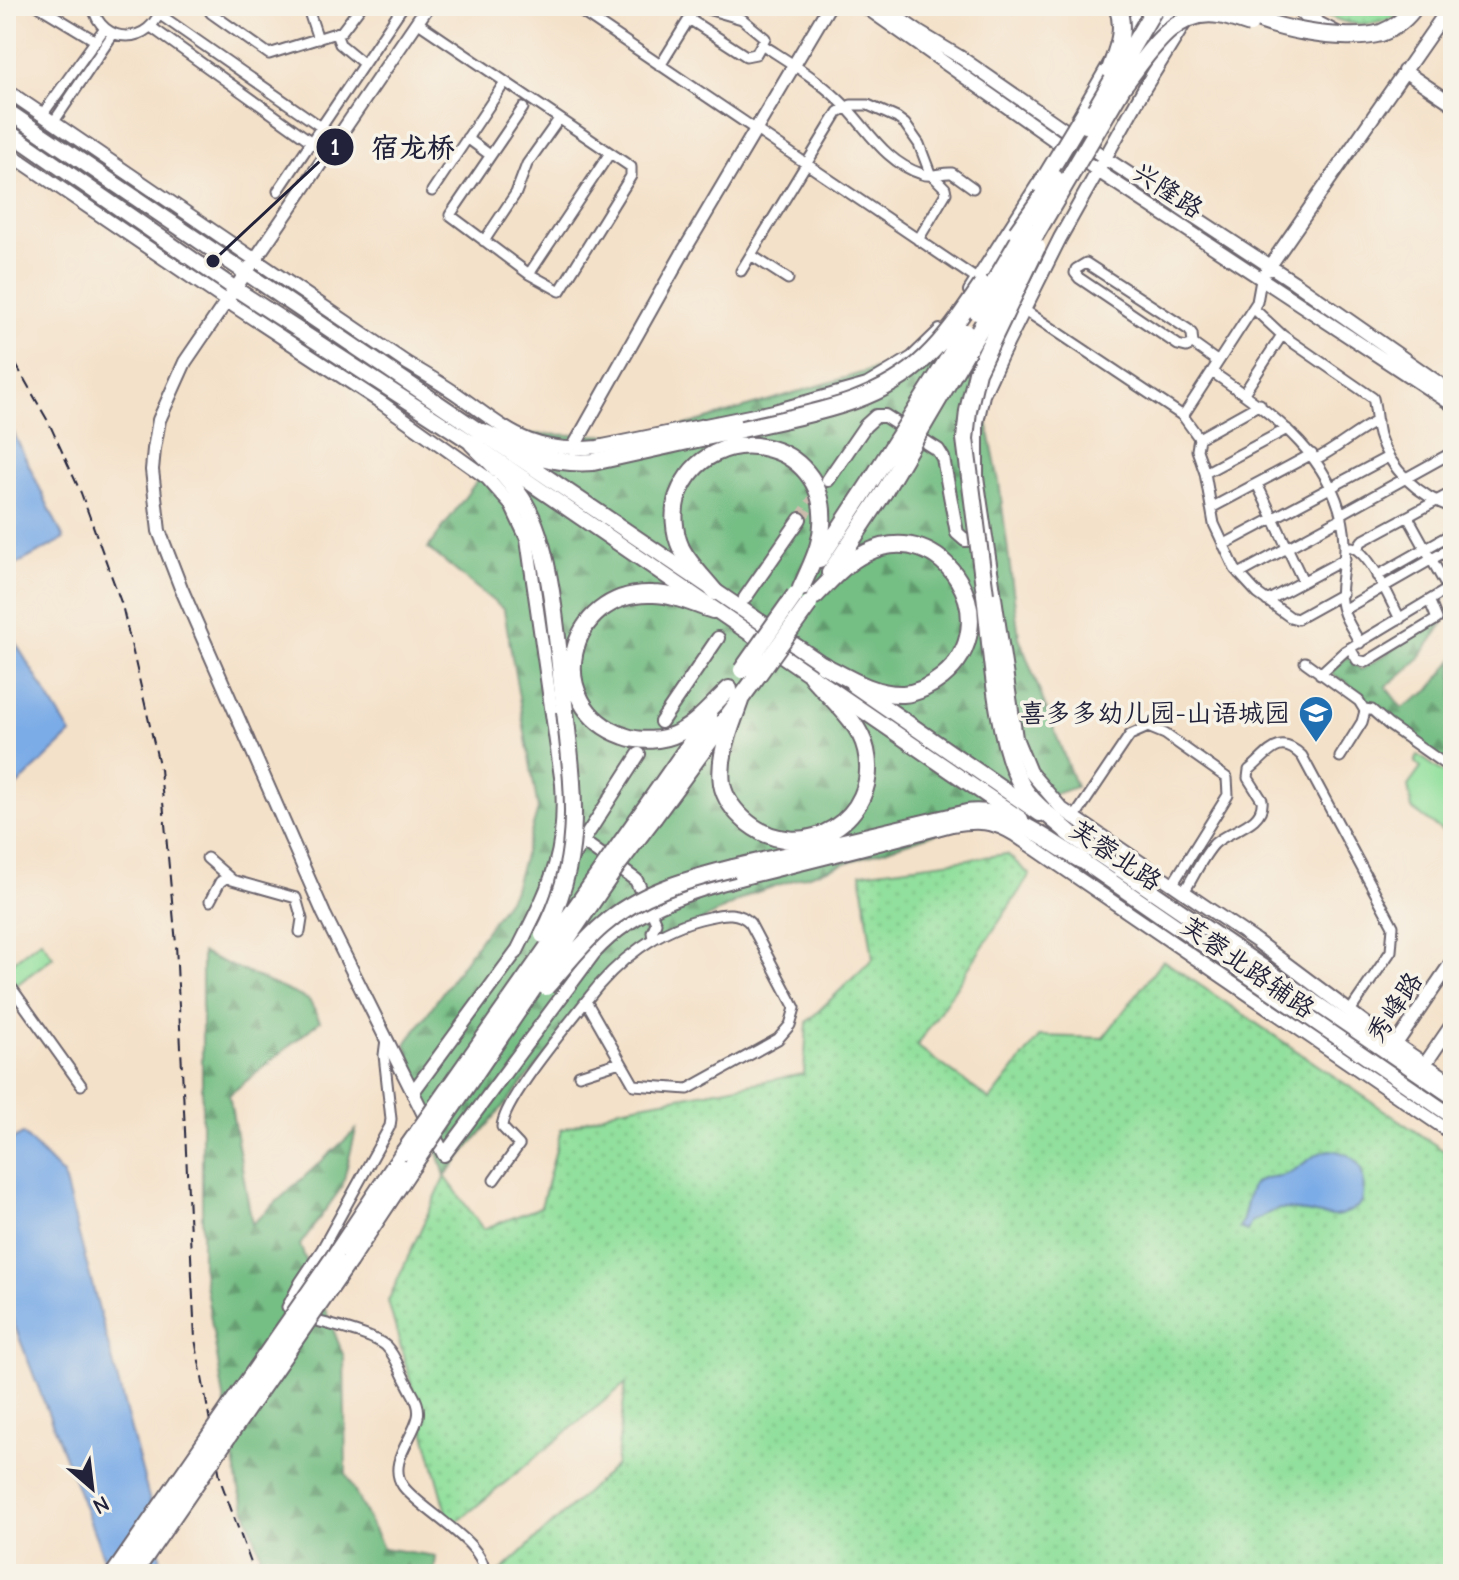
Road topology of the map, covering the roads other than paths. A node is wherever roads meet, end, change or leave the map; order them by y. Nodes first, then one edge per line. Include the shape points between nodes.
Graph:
1 (38, 6) edge
2 (93, 6) edge
3 (206, 6) edge
4 (307, 6) edge
5 (361, 6) edge
6 (403, 6) edge
7 (428, 6) edge
8 (573, 6) edge
9 (697, 6) edge
10 (829, 6) edge
11 (864, 6) edge
12 (881, 6) edge
13 (1117, 6) edge
14 (1143, 6) edge
15 (1156, 6) edge
16 (1170, 6) edge
17 (1195, 6) edge
18 (1235, 6) edge
19 (1418, 6) edge
20 (1450, 6) edge
21 (1302, 8) edge
22 (160, 10) edge
23 (689, 19) junction
24 (417, 22) junction
25 (151, 27) junction
26 (109, 32) junction
27 (336, 34) junction
28 (318, 39) junction
29 (96, 41) junction
30 (763, 45) junction
31 (1154, 48) junction
32 (363, 63) junction
33 (794, 65) junction
34 (660, 66) junction
35 (1404, 71) junction
36 (1109, 73) junction
37 (505, 82) junction
38 (1123, 86) junction
39 (6, 90) edge
40 (1453, 104) edge
41 (845, 106) junction
42 (523, 108) dead end
43 (6, 110) edge
44 (1092, 116) junction
45 (47, 119) junction
46 (559, 119) junction
47 (321, 127) junction
48 (755, 129) junction
49 (6, 130) edge
50 (1069, 133) junction
51 (337, 138) junction
52 (467, 138) junction
53 (311, 142) junction
54 (1062, 145) junction
55 (6, 151) edge
56 (327, 153) junction
57 (610, 153) junction
58 (490, 155) junction
59 (1105, 158) junction
60 (807, 164) junction
61 (1098, 171) junction
62 (932, 176) junction
63 (1059, 180) junction
64 (973, 188) dead end
65 (278, 191) dead end
66 (432, 191) dead end
67 (918, 240) junction
68 (484, 241) junction
69 (751, 255) junction
70 (249, 265) junction
71 (1270, 266) junction
72 (741, 271) dead end
73 (529, 274) junction
74 (1025, 276) junction
75 (788, 279) dead end
76 (1261, 279) junction
77 (976, 287) junction
78 (229, 294) junction
79 (1253, 308) junction
80 (1024, 310) junction
81 (1282, 335) junction
82 (1193, 344) junction
83 (1218, 362) junction
84 (1212, 372) junction
85 (867, 385) junction
86 (1244, 393) junction
87 (1453, 393) edge
88 (1260, 404) junction
89 (1453, 405) edge
90 (876, 416) junction
91 (1183, 416) junction
92 (1377, 421) junction
93 (1287, 429) junction
94 (477, 438) junction
95 (1199, 438) junction
96 (572, 450) junction
97 (1453, 452) edge
98 (1314, 457) junction
99 (1388, 457) junction
100 (1205, 473) junction
101 (1405, 479) junction
102 (828, 480) tunnel mouth
103 (1257, 484) junction
104 (1330, 489) junction
105 (1453, 492) edge
106 (1437, 501) junction
107 (1211, 508) junction
108 (1453, 508) edge
109 (1341, 516) junction
110 (1408, 517) junction
111 (800, 519) tunnel mouth
112 (1273, 519) junction
113 (1453, 533) edge
114 (988, 539) junction
115 (1223, 545) junction
116 (1346, 546) junction
117 (1288, 547) junction
118 (1453, 547) edge
119 (1357, 548) junction
120 (1426, 548) junction
121 (1345, 559) junction
122 (1432, 559) junction
123 (1239, 574) junction
124 (1377, 576) junction
125 (1303, 581) junction
126 (1383, 588) junction
127 (715, 592) junction
128 (1342, 594) junction
129 (805, 596) junction
130 (745, 598) dead end
131 (1267, 601) junction
132 (1430, 602) junction
133 (713, 610) junction
134 (1343, 610) junction
135 (1400, 619) junction
136 (718, 638) dead end
137 (1355, 646) junction
138 (1305, 662) dead end
139 (818, 671) junction
140 (1320, 674) junction
141 (735, 695) junction
142 (1364, 709) junction
143 (661, 722) dead end
144 (639, 754) dead end
145 (1340, 757) dead end
146 (1453, 770) edge
147 (649, 813) junction
148 (1074, 818) junction
149 (1074, 837) junction
150 (582, 841) junction
151 (207, 858) dead end
152 (1081, 860) junction
153 (227, 877) junction
154 (1172, 885) junction
155 (313, 890) junction
156 (1184, 892) junction
157 (296, 898) junction
158 (210, 901) dead end
159 (650, 909) junction
160 (656, 923) junction
161 (670, 930) junction
162 (300, 932) dead end
163 (653, 939) junction
164 (516, 953) junction
165 (1453, 960) edge
166 (6, 980) edge
167 (586, 1001) junction
168 (506, 1005) junction
169 (1350, 1011) junction
170 (1453, 1023) edge
171 (505, 1032) junction
172 (386, 1039) junction
173 (1392, 1049) junction
174 (620, 1062) junction
175 (1422, 1069) junction
176 (1376, 1074) junction
177 (579, 1075) dead end
178 (1453, 1083) edge
179 (81, 1085) dead end
180 (413, 1092) junction
181 (1405, 1093) junction
182 (1453, 1097) edge
183 (1453, 1117) edge
184 (1453, 1134) edge
185 (408, 1159) junction
186 (494, 1180) dead end
187 (342, 1259) junction
188 (114, 1574) edge
189 (133, 1574) edge
190 (484, 1574) edge

1 - 29 street
2 - 26 street
3 - 28 street via 269,54
4 - 28 street
5 - 27 street
6 - 32 street
7 - 24 street
8 - 34 street
9 - 23 street
9 - 30 street via 742,19 765,38
10 - 33 street
11 - 54 street, 兴隆路
12 - 50 street, 兴隆路
13 - 36 highway, bridge via 1121,40
14 - 50 street
15 - 44 highway, bridge
16 - 38 highway, bridge
17 - 59 street, 芙蓉北路辅路
18 - 19 highway, bridge via 1253,19 1348,36 1382,32
19 - 21 highway via 1396,28 1363,37 1340,36 1316,24
19 - 31 highway, bridge via 1414,17 1373,40 1302,37 1219,15 1193,15 1176,24
20 - 35 street
22 - 25 street
22 - 47 street
23 - 30 street via 746,56
23 - 34 street
24 - 37 street
24 - 51 street
25 - 26 street via 129,37
25 - 53 street
26 - 29 street
26 - 45 street
27 - 28 street
27 - 32 street
29 - 45 street
30 - 33 street
31 - 38 highway, bridge
31 - 74 highway, bridge
32 - 47 street
33 - 41 street
33 - 48 street
34 - 48 street
35 - 40 street
35 - 71 street
36 - 44 highway, bridge
36 - 77 highway, bridge
37 - 46 street
37 - 52 street
38 - 63 highway, bridge
39 - 45 street
41 - 60 street
41 - 62 street via 878,146 909,168
41 - 62 street via 868,105 905,124
42 - 58 street
43 - 70 main road
44 - 63 highway, bridge
45 - 70 street
46 - 57 street
46 - 68 street
47 - 51 street
47 - 53 street
48 - 60 street
48 - 96 street
49 - 78 main road
50 - 54 street
50 - 59 street, 兴隆路
51 - 56 street
52 - 58 street
52 - 66 street
53 - 56 street
53 - 65 street
54 - 61 street, 兴隆路
54 - 77 street
55 - 78 street
56 - 70 street
57 - 73 street
57 - 73 street via 632,173 565,287 555,291
58 - 68 street via 450,215
59 - 61 street, 芙蓉北路辅路
59 - 71 street, 兴隆路
60 - 67 street
60 - 69 street
61 - 76 street, 兴隆路
61 - 80 street, 芙蓉北路辅路
62 - 64 street via 952,173
62 - 67 street via 946,191
63 - 74 highway, bridge
63 - 77 highway, bridge
63 - 129 highway, bridge via 877,487
67 - 77 street
68 - 73 street
69 - 72 street
69 - 75 street
70 - 78 street
70 - 94 main road
70 - 96 street via 456,393 511,434
71 - 76 street
71 - 87 street, 兴隆路
74 - 149 highway, bridge via 977,372 965,439 1009,752 1022,787
76 - 79 street
76 - 89 street, 兴隆路
77 - 80 street
77 - 85 street via 912,358
77 - 94 highway, bridge via 924,359 876,392 844,404 593,462 541,459
78 - 94 main road
78 - 155 street via 185,362 159,420 154,499 159,531 181,588
78 - 164 street via 487,478 511,505 527,539 564,818 554,873
79 - 81 street
79 - 83 street
80 - 91 street
80 - 114 street, 芙蓉北路辅路 via 983,395 977,422 977,477
81 - 86 street
81 - 92 street via 1370,395
82 - 82 street via 1189,330 1086,263 1076,269 1079,278 1178,345
82 - 83 street
83 - 84 street
84 - 86 street
84 - 91 street
85 - 90 street
85 - 96 street via 774,411
86 - 88 street
88 - 93 street
88 - 95 street
90 - 102 street
90 - 114 street via 892,420 938,450 957,533 965,540
91 - 95 street
92 - 98 street
92 - 99 street
93 - 98 street
93 - 100 street
94 - 127 main road, 芙蓉北路
94 - 133 main road, 芙蓉北路
94 - 168 highway, bridge via 522,500 542,543 574,793 571,854 558,908
95 - 100 street
97 - 101 street
98 - 103 street
98 - 104 street
99 - 101 street
99 - 104 street
100 - 107 street
101 - 106 street
101 - 109 street
103 - 107 street
103 - 112 street
104 - 109 street
104 - 112 street
105 - 106 street
106 - 108 street
106 - 110 street
107 - 115 street
109 - 116 street
109 - 117 street
110 - 119 street
110 - 120 street
111 - 130 street
112 - 115 street
112 - 117 street
113 - 120 street
114 - 148 street, 芙蓉北路辅路 via 1016,738 1030,772
115 - 123 street
116 - 119 street
116 - 121 street
117 - 123 street
117 - 125 street
118 - 122 street
119 - 124 street
120 - 122 street
120 - 124 street
121 - 125 street
121 - 128 street
122 - 126 street
122 - 132 street via 1448,589
123 - 131 street
124 - 126 street
125 - 131 street
126 - 134 street
126 - 135 street
127 - 129 highway via 682,550 674,515 677,499 699,463 726,447 744,445 768,448 795,461 815,487 822,523
127 - 139 main road, 芙蓉北路
128 - 131 street via 1297,619
128 - 134 street
129 - 139 highway via 869,551 912,546 930,552 952,571 971,612 961,656 952,669 923,688 905,694 882,692
129 - 141 highway, bridge
132 - 135 street
132 - 137 street via 1437,619 1377,655 1357,660
133 - 139 main road, 芙蓉北路
133 - 141 highway via 653,594 608,604 581,632 574,682 589,715 634,740 676,735
134 - 137 street
135 - 137 street
136 - 143 street
137 - 140 street
138 - 140 street
139 - 141 highway via 856,727 868,763 857,806 833,829 814,838 778,840 760,832 739,816 725,795 725,742
139 - 149 main road, 芙蓉北路
139 - 152 main road, 芙蓉北路
140 - 142 street
141 - 147 highway
142 - 145 street via 1365,718
142 - 146 street
144 - 150 street
147 - 168 highway, bridge
147 - 171 highway, bridge
148 - 154 street, 芙蓉北路辅路
148 - 154 street via 1130,735 1148,727 1165,734 1227,778 1229,787
149 - 173 main road, 芙蓉北路
150 - 159 street via 636,880
150 - 164 street
151 - 153 street
152 - 171 highway, bridge via 1011,820 975,812 667,886 599,928
152 - 176 main road, 芙蓉北路
153 - 157 street
153 - 158 street
154 - 156 street, 芙蓉北路辅路
155 - 157 street
155 - 172 street
156 - 169 street, 芙蓉北路辅路
156 - 169 street via 1215,843 1261,811 1262,800 1248,778 1249,770 1279,745 1296,750 1393,926 1391,951
157 - 162 street
159 - 160 street
159 - 176 street, 芙蓉北路辅路 via 720,884 952,825 989,822
159 - 180 street, 芙蓉北路辅路 via 594,953 444,1155
160 - 161 street
160 - 163 street
161 - 163 street
161 - 174 street via 723,914 746,919 794,1003 792,1020 778,1039 688,1089 634,1085
163 - 167 street via 617,966
164 - 180 street
165 - 173 street, 秀峰路
166 - 179 street
167 - 174 street
167 - 186 street via 505,1114 502,1127 519,1145
168 - 185 highway, bridge
169 - 173 street, 芙蓉北路辅路
170 - 175 street
171 - 185 highway, bridge
172 - 180 street
172 - 190 street via 390,1126 287,1307 293,1315 376,1339 393,1354 419,1409 397,1468 399,1480 469,1544 483,1562
173 - 175 main road, 芙蓉北路
173 - 176 street, 秀峰路
174 - 177 street
175 - 178 street
175 - 181 street
175 - 182 main road, 芙蓉北路
176 - 181 main road, 芙蓉北路
181 - 183 main road, 芙蓉北路
181 - 184 street
185 - 187 highway
187 - 188 highway, bridge
187 - 189 highway, bridge

